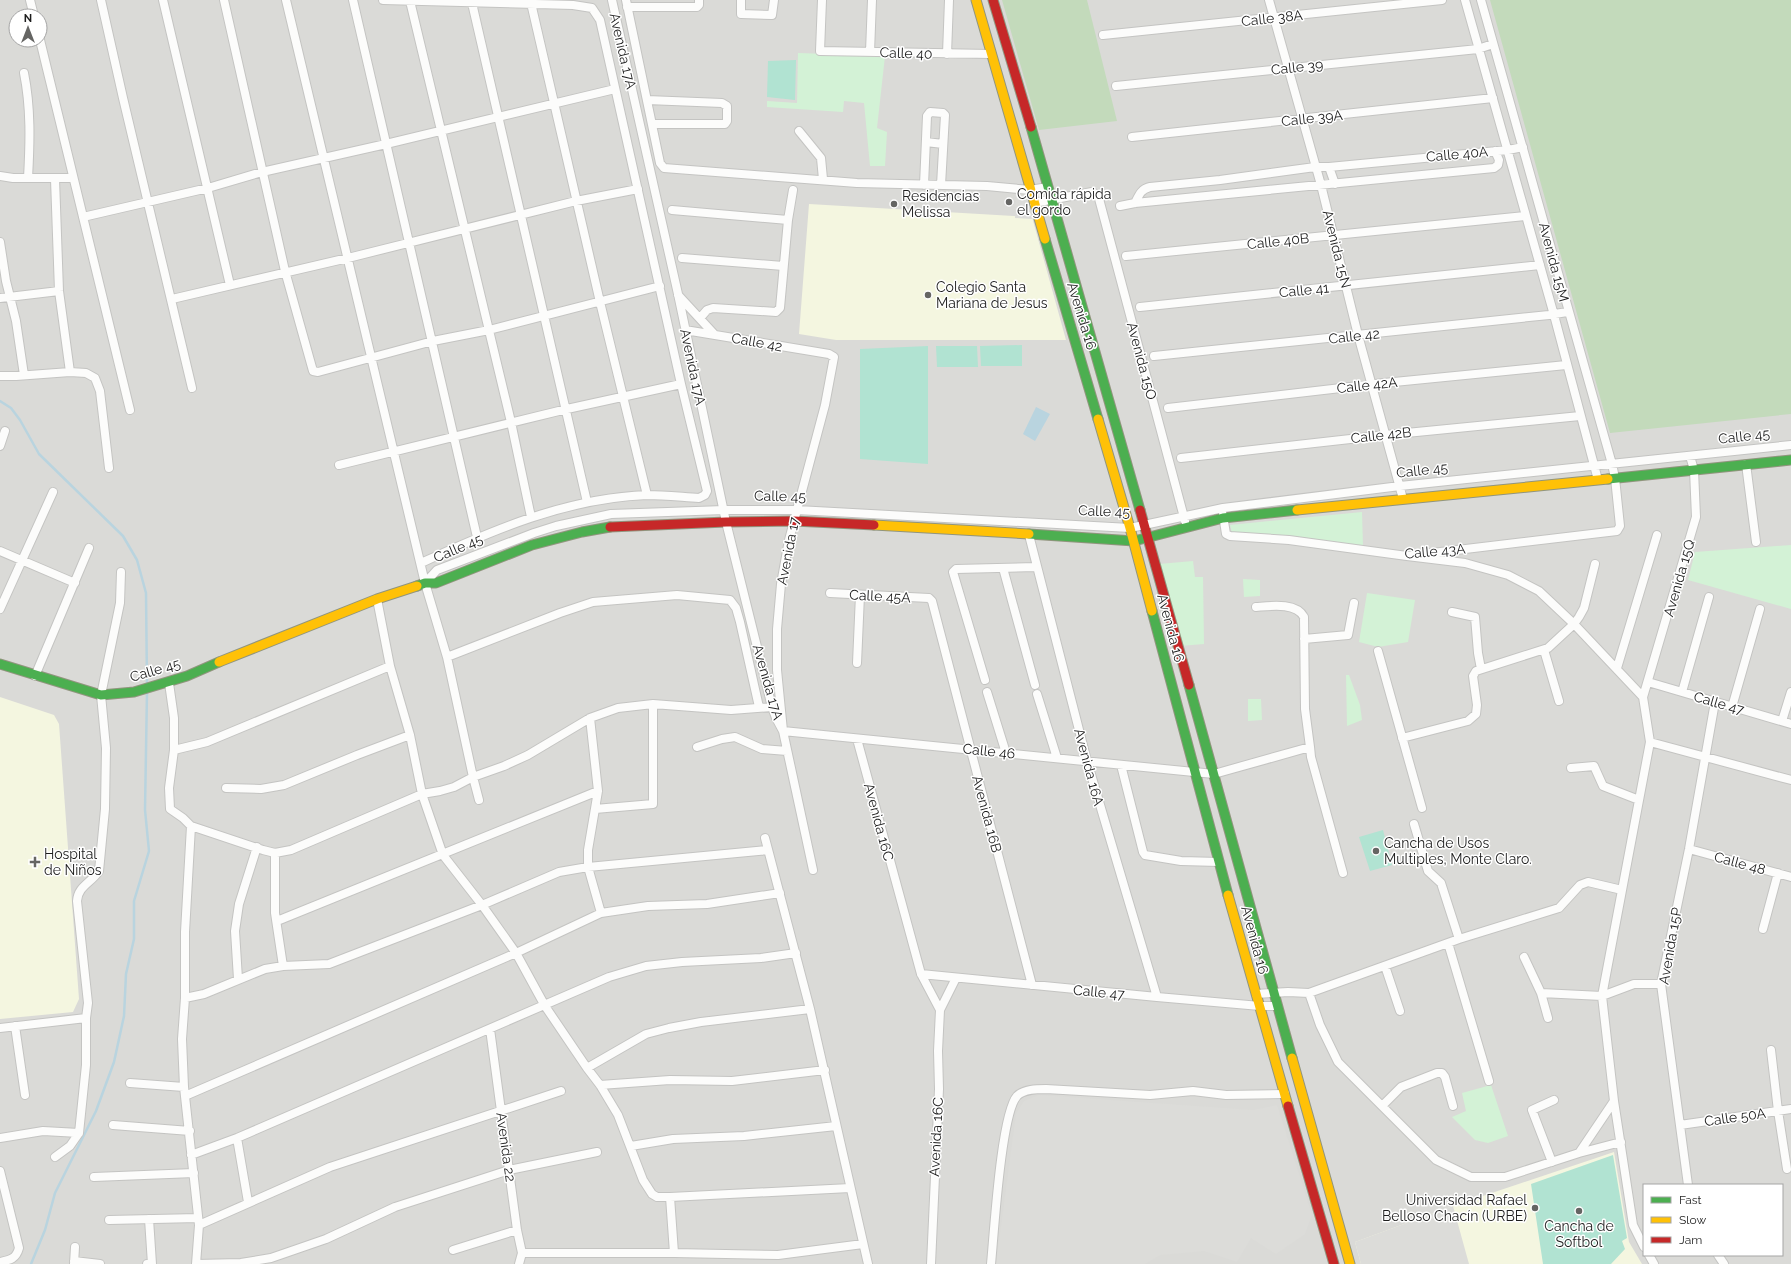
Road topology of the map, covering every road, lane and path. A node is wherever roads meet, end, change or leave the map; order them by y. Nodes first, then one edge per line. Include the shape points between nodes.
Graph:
1 (101, 0) edge
2 (163, 0) edge
3 (224, 0) edge
4 (286, 0) edge
5 (353, 0) edge
6 (383, 0) edge
7 (612, 0) edge
8 (699, 0) edge
9 (741, 0) edge
10 (774, 0) edge
11 (822, 0) edge
12 (872, 0) edge
13 (949, 0) edge
14 (976, 0) edge
15 (993, 0) edge
16 (1269, 0) edge
17 (1442, 0) edge
18 (1465, 0) edge
19 (1481, 0) edge
20 (410, 1) junction
21 (472, 3) junction
22 (531, 3) junction
23 (626, 3) edge
24 (1274, 18) junction
25 (1103, 35) dead end
26 (1493, 44) junction
27 (42, 48) edge
28 (1478, 49) junction
29 (870, 52) junction
30 (947, 54) junction
31 (991, 54) junction
32 (1288, 68) junction
33 (24, 73) dead end
34 (1116, 86) dead end
35 (615, 89) junction
36 (1493, 98) junction
37 (647, 100) junction
38 (554, 104) junction
39 (498, 117) junction
40 (1303, 119) junction
41 (652, 124) junction
42 (441, 131) junction
43 (799, 131) dead end
44 (1132, 137) dead end
45 (926, 142) junction
46 (386, 144) junction
47 (943, 144) junction
48 (1523, 147) junction
49 (1508, 150) junction
50 (1496, 151) junction
51 (324, 158) junction
52 (1315, 167) junction
53 (1329, 167) junction
54 (262, 172) junction
55 (0, 176) edge
56 (28, 178) junction
57 (73, 178) junction
58 (55, 179) junction
59 (824, 179) junction
60 (1220, 180) junction
61 (1336, 184) junction
62 (924, 185) junction
63 (941, 185) junction
64 (1321, 185) junction
65 (1048, 187) junction
66 (208, 188) junction
67 (638, 189) junction
68 (793, 190) dead end
69 (1030, 190) junction
70 (1222, 195) junction
71 (1052, 200) junction
72 (576, 201) junction
73 (148, 202) junction
74 (1034, 203) junction
75 (1136, 203) junction
76 (1120, 206) dead end
77 (672, 210) dead end
78 (522, 215) junction
79 (1526, 216) junction
80 (83, 217) junction
81 (788, 220) junction
82 (464, 228) junction
83 (1334, 235) junction
84 (0, 242) edge
85 (409, 242) junction
86 (1126, 256) dead end
87 (348, 258) junction
88 (682, 258) dead end
89 (1540, 265) junction
90 (783, 266) junction
91 (285, 272) junction
92 (230, 285) junction
93 (660, 286) junction
94 (1347, 286) junction
95 (59, 291) junction
96 (678, 294) junction
97 (10, 297) junction
98 (0, 298) edge
99 (172, 299) junction
100 (600, 302) junction
101 (1140, 307) dead end
102 (1567, 312) junction
103 (544, 315) junction
104 (1554, 315) junction
105 (700, 318) junction
106 (489, 330) junction
107 (685, 330) junction
108 (714, 334) junction
109 (1358, 335) junction
110 (433, 341) junction
111 (828, 354) joint
112 (1154, 356) dead end
113 (372, 357) junction
114 (1566, 365) junction
115 (70, 372) junction
116 (24, 375) junction
117 (0, 376) edge
118 (681, 384) junction
119 (1372, 385) junction
120 (192, 388) dead end
121 (623, 397) junction
122 (1168, 408) dead end
123 (567, 409) junction
124 (130, 410) dead end
125 (1580, 416) junction
126 (511, 422) junction
127 (5, 432) dead end
128 (1386, 434) junction
129 (453, 436) junction
130 (1791, 445) edge
131 (0, 446) edge
132 (394, 451) junction
133 (1690, 456) junction
134 (1181, 458) dead end
135 (1791, 460) edge
136 (1612, 464) junction
137 (1746, 464) junction
138 (339, 465) dead end
139 (1595, 466) junction
140 (109, 468) dead end
141 (1694, 470) junction
142 (1615, 478) junction
143 (1598, 480) junction
144 (1400, 486) junction
145 (53, 492) dead end
146 (647, 495) junction
147 (1403, 499) junction
148 (587, 502) junction
149 (724, 510) junction
150 (797, 510) junction
151 (1223, 513) junction
152 (1183, 516) junction
153 (531, 517) junction
154 (794, 521) junction
155 (726, 522) junction
156 (1145, 525) junction
157 (1620, 526) joint
158 (1130, 528) junction
159 (1186, 528) junction
160 (1029, 535) junction
161 (1657, 535) dead end
162 (477, 537) junction
163 (1148, 538) junction
164 (1134, 541) junction
165 (1756, 542) dead end
166 (90, 548) dead end
167 (0, 551) edge
168 (1406, 556) junction
169 (22, 561) junction
170 (421, 563) junction
171 (1595, 564) dead end
172 (1036, 567) junction
173 (1003, 568) junction
174 (121, 572) dead end
175 (425, 582) junction
176 (74, 583) junction
177 (830, 593) dead end
178 (860, 595) junction
179 (1709, 597) dead end
180 (929, 598) joint
181 (377, 599) junction
182 (1354, 603) dead end
183 (1256, 607) dead end
184 (0, 609) edge
185 (1760, 609) dead end
186 (1452, 612) dead end
187 (1574, 624) junction
188 (1304, 639) junction
189 (1544, 650) junction
190 (1378, 651) dead end
191 (447, 657) junction
192 (857, 663) dead end
193 (0, 664) edge
194 (390, 666) junction
195 (1616, 668) junction
196 (1481, 669) junction
197 (35, 676) junction
198 (985, 680) dead end
199 (1648, 682) junction
200 (169, 683) junction
201 (1035, 685) dead end
202 (987, 692) dead end
203 (1682, 692) junction
204 (1791, 692) edge
205 (1037, 694) dead end
206 (101, 695) junction
207 (1643, 697) junction
208 (1559, 701) dead end
209 (1715, 702) junction
210 (653, 704) junction
211 (759, 707) junction
212 (772, 707) junction
213 (1732, 707) junction
214 (590, 718) junction
215 (1782, 721) junction
216 (1791, 724) edge
217 (783, 731) junction
218 (410, 735) junction
219 (1402, 738) junction
220 (857, 739) junction
221 (1650, 742) junction
222 (697, 747) dead end
223 (1310, 747) junction
224 (174, 750) junction
225 (970, 750) junction
226 (787, 751) junction
227 (1006, 753) junction
228 (1705, 756) junction
229 (1057, 758) junction
230 (1087, 761) junction
231 (1121, 765) junction
232 (1571, 768) dead end
233 (1194, 772) junction
234 (1214, 774) junction
235 (472, 777) junction
236 (1791, 780) edge
237 (226, 788) dead end
238 (598, 791) junction
239 (422, 794) junction
240 (479, 800) dead end
241 (1639, 800) junction
242 (1422, 808) dead end
243 (595, 809) junction
244 (1414, 824) dead end
245 (191, 826) junction
246 (765, 838) dead end
247 (257, 847) junction
248 (1689, 849) junction
249 (768, 850) junction
250 (275, 853) junction
251 (443, 855) junction
252 (1219, 862) junction
253 (588, 867) junction
254 (814, 870) dead end
255 (1343, 873) dead end
256 (1778, 873) junction
257 (1791, 877) edge
258 (1622, 890) junction
259 (780, 893) junction
260 (482, 904) junction
261 (601, 913) junction
262 (277, 921) junction
263 (1764, 929) dead end
264 (1459, 939) junction
265 (1448, 943) junction
266 (516, 953) junction
267 (796, 953) junction
268 (1524, 958) dead end
269 (283, 966) junction
270 (1385, 966) junction
271 (921, 974) junction
272 (956, 978) junction
273 (238, 979) junction
274 (1661, 984) junction
275 (1032, 985) junction
276 (1274, 992) junction
277 (1309, 993) junction
278 (1541, 993) junction
279 (1256, 994) junction
280 (1602, 996) junction
281 (1157, 997) junction
282 (186, 998) junction
283 (545, 1006) junction
284 (1260, 1006) junction
285 (1277, 1006) junction
286 (810, 1009) junction
287 (940, 1010) junction
288 (1400, 1011) dead end
289 (86, 1018) junction
290 (1548, 1018) dead end
291 (16, 1026) junction
292 (0, 1028) edge
293 (490, 1029) junction
294 (1771, 1050) dead end
295 (587, 1068) junction
296 (825, 1070) junction
297 (1489, 1081) dead end
298 (130, 1082) dead end
299 (600, 1085) junction
300 (184, 1091) junction
301 (561, 1091) dead end
302 (1285, 1094) junction
303 (24, 1095) dead end
304 (1554, 1100) dead end
305 (1614, 1101) junction
306 (1382, 1105) junction
307 (1453, 1106) dead end
308 (1791, 1109) edge
309 (501, 1111) junction
310 (1778, 1112) junction
311 (113, 1125) dead end
312 (1680, 1125) junction
313 (836, 1126) junction
314 (190, 1131) junction
315 (79, 1133) junction
316 (0, 1138) edge
317 (237, 1138) junction
318 (1621, 1142) junction
319 (631, 1146) junction
320 (597, 1152) dead end
321 (1579, 1152) junction
322 (192, 1155) junction
323 (56, 1157) dead end
324 (1552, 1162) junction
325 (1787, 1169) dead end
326 (509, 1170) junction
327 (0, 1171) edge
328 (194, 1173) junction
329 (94, 1178) dead end
330 (1688, 1184) edge
331 (850, 1188) junction
332 (670, 1197) junction
333 (248, 1202) junction
334 (149, 1219) junction
335 (109, 1220) dead end
336 (198, 1222) junction
337 (517, 1230) junction
338 (1640, 1230) edge
339 (1643, 1242) edge
340 (863, 1244) junction
341 (75, 1247) dead end
342 (454, 1250) dead end
343 (522, 1253) junction
344 (674, 1253) junction
345 (0, 1262) edge
346 (74, 1263) edge
347 (100, 1264) edge
348 (147, 1264) edge
349 (196, 1264) edge
350 (519, 1264) edge
351 (868, 1264) edge
352 (931, 1264) edge
353 (991, 1264) edge
354 (1334, 1264) edge
355 (1350, 1264) edge

1 - 73 street
2 - 66 street
3 - 54 street
4 - 51 street
5 - 46 street
6 - 20 street
7 - 96 street, Avenida 17A
8 - 23 street via 696,7
9 - 10 street via 741,14 767,16 772,15
11 - 29 street, Calle 40 via 820,51
12 - 29 street
13 - 30 street
14 - 31 main road, Avenida 16
15 - 65 main road, Avenida 16
16 - 24 street, Avenida 15N
17 - 24 street, Calle 38A
18 - 28 street, Avenida 15M
19 - 26 street, Avenida 15M
20 - 21 street
20 - 42 street
21 - 22 street
21 - 39 street
22 - 35 street via 592,8 600,20
22 - 38 street
23 - 37 street
24 - 25 street, Calle 38A
24 - 32 street, Avenida 15N
26 - 28 street, Calle 39
26 - 48 street, Avenida 15M
27 - 57 street
28 - 32 street, Calle 39
28 - 36 street, Avenida 15M
29 - 30 street, Calle 40
30 - 31 street, Calle 40
31 - 69 main road, Avenida 16
32 - 34 street, Calle 39
32 - 40 street, Avenida 15N
33 - 56 street via 30,131
35 - 38 street
35 - 67 street
36 - 40 street, Calle 39A
36 - 49 street, Avenida 15M
37 - 41 street
37 - 41 street via 722,103 726,106 725,124
38 - 39 street
38 - 72 street
39 - 42 street
39 - 78 street
40 - 44 street, Calle 39A
40 - 52 street, Avenida 15N
41 - 59 street via 660,163 664,168
42 - 46 street
42 - 82 street
43 - 59 street via 821,158
45 - 47 street
45 - 47 street via 928,114 943,113
45 - 62 street
46 - 51 street
46 - 85 street
47 - 63 street
48 - 49 street
48 - 102 street, Avenida 15M
49 - 50 street
49 - 79 street, Avenida 15M
50 - 53 street, Calle 40A
50 - 61 street, Calle 40A via 1499,160 1494,168
51 - 54 street
51 - 87 street
52 - 53 street, Calle 40A
52 - 60 street
52 - 64 street, Avenida 15N
53 - 61 street
54 - 66 street
54 - 91 street
55 - 56 street
56 - 58 street
57 - 58 street
57 - 80 street
58 - 95 street
59 - 62 street via 857,183
60 - 70 street
60 - 75 street via 1144,188
61 - 64 street, Calle 40A
62 - 63 street
63 - 69 street
64 - 70 street, Calle 40A
64 - 83 street, Avenida 15N
65 - 69 street
65 - 71 main road, Avenida 16
66 - 73 street
66 - 92 street
67 - 72 street
67 - 93 street
68 - 81 street
69 - 74 main road, Avenida 16
70 - 75 street, Calle 40A
71 - 74 street
71 - 152 street, Avenida 15O via 1092,192 1098,195
71 - 156 main road, Avenida 16
72 - 78 street
72 - 100 street
73 - 80 street
73 - 99 street
74 - 158 main road, Avenida 16
75 - 76 street, Calle 40A
77 - 81 street
78 - 82 street
78 - 103 street
79 - 83 street, Calle 40B
79 - 89 street, Avenida 15M
80 - 124 street
81 - 90 street
82 - 85 street
82 - 106 street
83 - 86 street, Calle 40B
83 - 94 street, Avenida 15N
84 - 97 street
85 - 87 street
85 - 110 street
87 - 91 street
87 - 113 street
88 - 90 street
89 - 94 street, Calle 41
89 - 104 street, Avenida 15M
90 - 105 street via 778,311 713,308 707,310
91 - 92 street
91 - 113 street via 313,371 318,372
92 - 99 street
93 - 100 street
93 - 118 street
94 - 101 street, Calle 41
94 - 109 street, Avenida 15N
95 - 97 street
95 - 115 street
96 - 105 street
96 - 107 street, Avenida 17A
97 - 98 street
97 - 116 street
99 - 120 street
100 - 103 street
100 - 121 street
102 - 104 street, Calle 42
102 - 136 street, Avenida 15M
103 - 106 street
103 - 123 street
104 - 109 street, Calle 42
104 - 114 street, Avenida 15M
105 - 108 street
106 - 110 street
106 - 126 street
107 - 108 street, Calle 42
107 - 149 street, Avenida 17A
108 - 111 street, Calle 42
109 - 112 street, Calle 42
109 - 119 street, Avenida 15N
110 - 113 street
110 - 129 street
111 - 150 street, Avenida 17 via 833,355 835,360
113 - 132 street
114 - 119 street, Calle 42A
114 - 125 street, Avenida 15M
115 - 116 street
115 - 140 street via 86,373 95,378 100,391
116 - 117 street
118 - 121 street
118 - 146 street via 708,491 705,496 699,498
119 - 122 street, Calle 42A
119 - 128 street, Avenida 15N
121 - 123 street
121 - 146 street
123 - 126 street
123 - 148 street
125 - 128 street, Calle 42B
125 - 139 street, Avenida 15M
126 - 129 street
126 - 153 street
127 - 131 street
128 - 134 street, Calle 42B
128 - 144 street, Avenida 15N
129 - 132 street
129 - 162 street
130 - 133 street, Calle 45
132 - 138 street
132 - 170 street
133 - 136 street, Calle 45
133 - 141 street, Avenida 15Q
135 - 137 main road, Calle 45
136 - 139 street, Calle 45
136 - 142 street, Avenida 15M
137 - 141 main road, Calle 45
137 - 165 street
139 - 143 street, Avenida 15M
139 - 144 street, Calle 45
141 - 142 main road, Calle 45
141 - 199 street, Avenida 15Q via 1696,517
142 - 143 main road, Calle 45
142 - 157 street, Avenida 15M
143 - 147 main road, Calle 45
144 - 147 street, Avenida 15N
144 - 151 street, Calle 45
145 - 169 street
146 - 148 street
147 - 151 main road, Calle 45
148 - 153 street
149 - 150 street, Calle 45
149 - 155 street, Avenida 17A
149 - 175 street, Calle 45 via 611,514 556,526 437,570
150 - 154 street, Avenida 17
150 - 158 street, Calle 45
151 - 152 street, Calle 45
151 - 159 main road, Calle 45
151 - 168 street, Calle 43A via 1226,534 1230,536 1289,540
152 - 156 street, Calle 45
152 - 159 street, Avenida 15O
153 - 162 street
154 - 155 main road, Calle 45
154 - 160 main road, Calle 45
154 - 217 street, Avenida 17 via 781,584 777,629 777,670
155 - 175 main road, Calle 45 via 618,526 582,532 532,545 436,583
155 - 212 street, Avenida 17A
156 - 158 street, Calle 45
156 - 163 main road, Avenida 16
157 - 168 street, Calle 43A via 1617,531
158 - 164 main road, Avenida 16
159 - 163 main road, Calle 45
160 - 164 main road, Calle 45
160 - 172 street, Avenida 16A
161 - 195 street
162 - 170 street
163 - 164 main road, Calle 45
163 - 234 main road, Avenida 16
164 - 233 main road, Avenida 16
166 - 176 street
167 - 169 street
168 - 187 street via 1466,563 1508,575 1539,591
169 - 176 street
169 - 184 street
170 - 175 street
171 - 187 street via 1584,608
172 - 173 street
172 - 230 street, Avenida 16A
173 - 198 street via 956,569 953,572
173 - 201 street
174 - 206 street via 120,603
175 - 181 main road, Calle 45
175 - 191 street
176 - 197 street
177 - 178 street, Calle 45A
178 - 180 street, Calle 45A
178 - 192 street
179 - 203 street
180 - 225 street, Avenida 16B via 934,604
181 - 194 street
181 - 200 main road, Calle 45
182 - 188 street via 1348,635
183 - 188 street via 1283,606 1295,609 1304,618
185 - 213 street
186 - 196 street via 1475,618
187 - 189 street
187 - 195 street
188 - 223 street
189 - 196 street
189 - 208 street
190 - 219 street
191 - 211 street via 593,602 678,595 730,600 736,608 740,622
191 - 235 street
193 - 197 main road, Calle 45
194 - 218 street
194 - 224 street via 207,742
195 - 207 street
196 - 219 street via 1473,676 1477,705 1476,714 1468,721
197 - 206 main road, Calle 45
199 - 203 street, Calle 47
199 - 207 street, Avenida 15Q
200 - 206 main road, Calle 45 via 134,692
200 - 224 street via 174,718
202 - 227 street
203 - 209 street, Calle 47
204 - 215 street
205 - 229 street
206 - 289 street via 106,748 105,809 99,871 81,888 77,901 88,1003
207 - 221 street
209 - 213 street, Calle 47
209 - 228 street, Avenida 15P
210 - 211 street via 731,710
210 - 214 street via 618,708
210 - 243 street via 653,804
211 - 212 street
212 - 217 street, Avenida 17A
213 - 215 street, Calle 47
214 - 235 street via 528,755
214 - 238 street
215 - 216 street, Calle 47
217 - 220 street, Calle 46
217 - 226 street
218 - 237 street via 284,785 261,789
218 - 239 street
219 - 242 street
220 - 225 street, Calle 46
220 - 271 street, Avenida 16C
221 - 228 street
221 - 241 street
222 - 226 street via 735,737 762,749
223 - 234 street
223 - 255 street
224 - 245 street via 169,788 170,809
225 - 227 street, Calle 46
225 - 275 street, Avenida 16B
226 - 254 street
227 - 229 street, Calle 46
228 - 236 street
228 - 248 street, Avenida 15P
229 - 230 street, Calle 46
230 - 231 street, Calle 46
230 - 281 street, Avenida 16A
231 - 233 street, Calle 46
231 - 252 street via 1143,852 1146,855 1181,861
232 - 241 street via 1594,766 1603,786
233 - 234 street, Calle 46
233 - 252 main road, Avenida 16
234 - 276 main road, Avenida 16
235 - 239 street via 447,789
235 - 240 street
238 - 243 street
238 - 251 street
239 - 250 street via 291,850
239 - 251 street
241 - 258 street
243 - 253 street via 588,850
244 - 264 street via 1428,871 1441,883
245 - 247 street
245 - 282 street
246 - 249 street
247 - 250 street
247 - 273 street via 239,904 235,931
248 - 256 street, Calle 48
248 - 274 street, Avenida 15P
249 - 253 street
249 - 259 street
250 - 262 street
251 - 260 street
251 - 262 street
252 - 279 main road, Avenida 16
253 - 260 street via 559,872
253 - 261 street
256 - 257 street, Calle 48
256 - 263 street
258 - 264 street via 1588,882 1580,885 1558,908
258 - 280 street
259 - 261 street via 707,904 648,906
259 - 267 street
260 - 266 street
260 - 269 street via 329,964
261 - 266 street
262 - 269 street
264 - 265 street
265 - 270 street
265 - 297 street
266 - 283 street
266 - 300 street
267 - 283 street via 646,966 609,977
267 - 286 street
268 - 278 street
269 - 273 street via 265,969
270 - 277 street
270 - 288 street
271 - 272 street, Calle 47
271 - 287 street, Avenida 16C
272 - 275 street, Calle 47
272 - 287 street
273 - 282 street via 204,994
274 - 280 street via 1634,984
274 - 312 street, Avenida 15P
275 - 281 street, Calle 47
276 - 277 street
276 - 279 street
276 - 285 main road, Avenida 16
277 - 306 street via 1320,1025 1338,1062
278 - 280 street
278 - 290 street
279 - 284 main road, Avenida 16
280 - 305 street
281 - 284 street, Calle 47
282 - 300 street via 182,1039
283 - 293 street
283 - 295 street
284 - 285 street, Calle 47
284 - 302 main road, Avenida 16
285 - 355 main road, Avenida 16
286 - 295 street via 701,1022 646,1034
286 - 296 street
287 - 352 street, Avenida 16C
289 - 291 street
289 - 315 street via 86,1066
291 - 292 street
291 - 303 street
293 - 309 street, Avenida 22
293 - 317 street
294 - 310 street
295 - 299 street
296 - 299 street via 732,1081 670,1080
296 - 313 street
298 - 300 street
299 - 319 street via 618,1115
300 - 314 street
301 - 309 street
302 - 353 street via 1226,1095 1193,1091 1150,1095 1031,1089 1018,1096 1010,1114 1004,1146
302 - 354 main road, Avenida 16
304 - 324 street via 1532,1110
305 - 318 street
305 - 321 street
306 - 307 street via 1401,1087 1442,1073
306 - 324 street via 1436,1160 1471,1177 1505,1177
308 - 310 street, Calle 50A
309 - 326 street, Avenida 22
309 - 333 street via 330,1167
310 - 312 street, Calle 50A
310 - 325 street
311 - 314 street
312 - 330 street, Avenida 15P
313 - 319 street via 744,1136 673,1139
313 - 331 street
314 - 322 street
315 - 316 street via 43,1131
315 - 323 street via 70,1146
317 - 322 street
317 - 333 street
318 - 321 street
318 - 338 street via 1633,1225
319 - 332 street via 643,1180 652,1194 657,1197
320 - 326 street
321 - 324 street
322 - 328 street
326 - 337 street, Avenida 22
326 - 349 street via 395,1207 326,1239 271,1258 241,1263
327 - 345 street via 19,1248 12,1260
328 - 329 street
328 - 336 street
331 - 332 street
331 - 340 street
332 - 344 street
333 - 336 street
334 - 335 street
334 - 336 street
334 - 348 street via 152,1264
336 - 349 street
337 - 342 street
337 - 343 street, Avenida 22
338 - 339 street
340 - 344 street via 778,1254
340 - 351 street
341 - 346 street
343 - 344 street
343 - 350 street, Avenida 22
346 - 347 street

